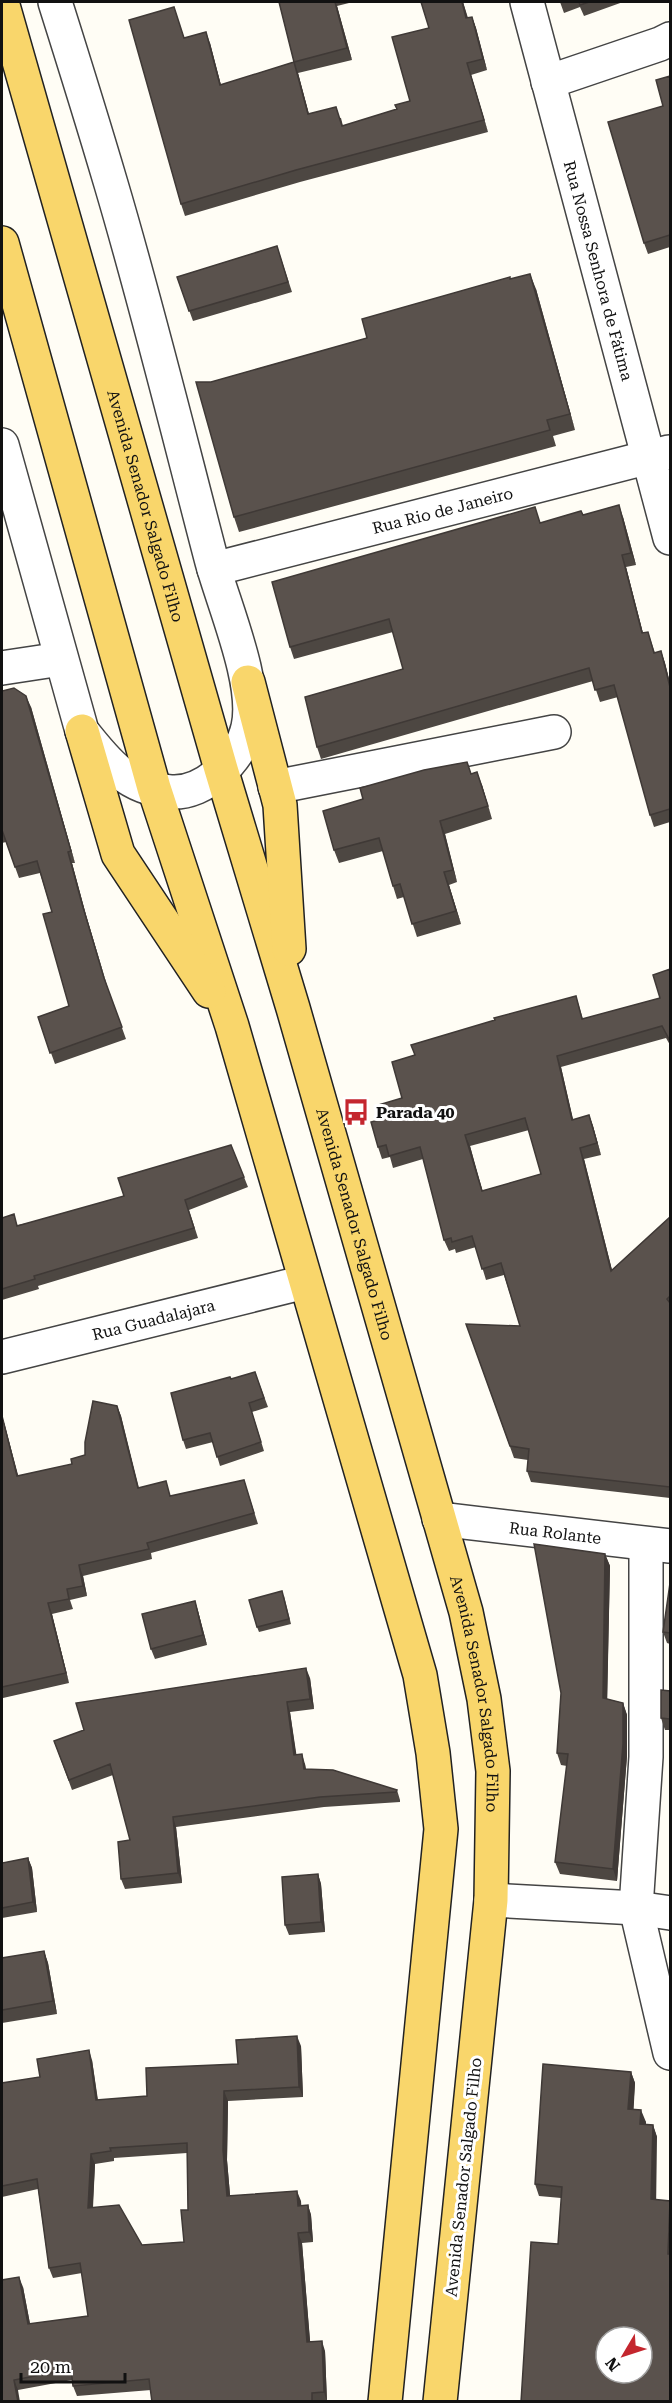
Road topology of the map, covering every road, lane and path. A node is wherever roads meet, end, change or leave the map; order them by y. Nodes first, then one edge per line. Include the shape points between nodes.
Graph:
1 (2, 2) edge
2 (55, 2) edge
3 (527, 2) edge
4 (670, 39) edge
5 (548, 82) junction
6 (2, 243) edge
7 (2, 445) edge
8 (660, 455) edge
9 (670, 538) edge
10 (214, 569) junction
11 (61, 659) junction
12 (2, 668) edge
13 (248, 682) junction
14 (82, 731) junction
15 (554, 732) dead end
16 (221, 769) junction
17 (275, 787) junction
18 (154, 788) junction
19 (293, 1008) junction
20 (232, 1026) junction
21 (305, 1282) junction
22 (2, 1357) edge
23 (439, 1519) junction
24 (658, 1545) edge
25 (491, 1900) junction
26 (636, 1908) junction
27 (670, 1913) edge
28 (670, 2053) edge
29 (385, 2402) edge
30 (440, 2402) edge

1 - 16 main road, Avenida Senador Salgado Filho
2 - 10 street, Avenida Senador Salgado Filho via 115,197
3 - 5 street, Rua Nossa Senhora de Fátima
4 - 5 street
5 - 8 street, Rua Nossa Senhora de Fátima
6 - 18 main road
7 - 11 street
8 - 9 street, Rua Nossa Senhora de Fátima
8 - 10 street, Rua Rio de Janeiro
10 - 13 street, Avenida Senador Salgado Filho
11 - 12 street
11 - 14 street
13 - 16 street via 248,727 237,753
13 - 17 main road, Avenida Senador Salgado Filho
14 - 18 street via 104,760 126,779
14 - 20 main road via 118,854
15 - 17 street
16 - 18 street via 190,790
16 - 19 main road, Avenida Senador Salgado Filho
17 - 19 main road, Avenida Senador Salgado Filho via 280,805
18 - 20 main road
19 - 23 main road, Avenida Senador Salgado Filho
20 - 21 main road
21 - 22 street, Rua Guadalajara
21 - 29 main road via 420,1675 441,1829
23 - 24 street, Rua Rolante
23 - 25 main road, Avenida Senador Salgado Filho via 466,1612 484,1699 493,1771
24 - 26 street
25 - 26 street
25 - 30 main road, Avenida Senador Salgado Filho
26 - 27 street
26 - 28 street

